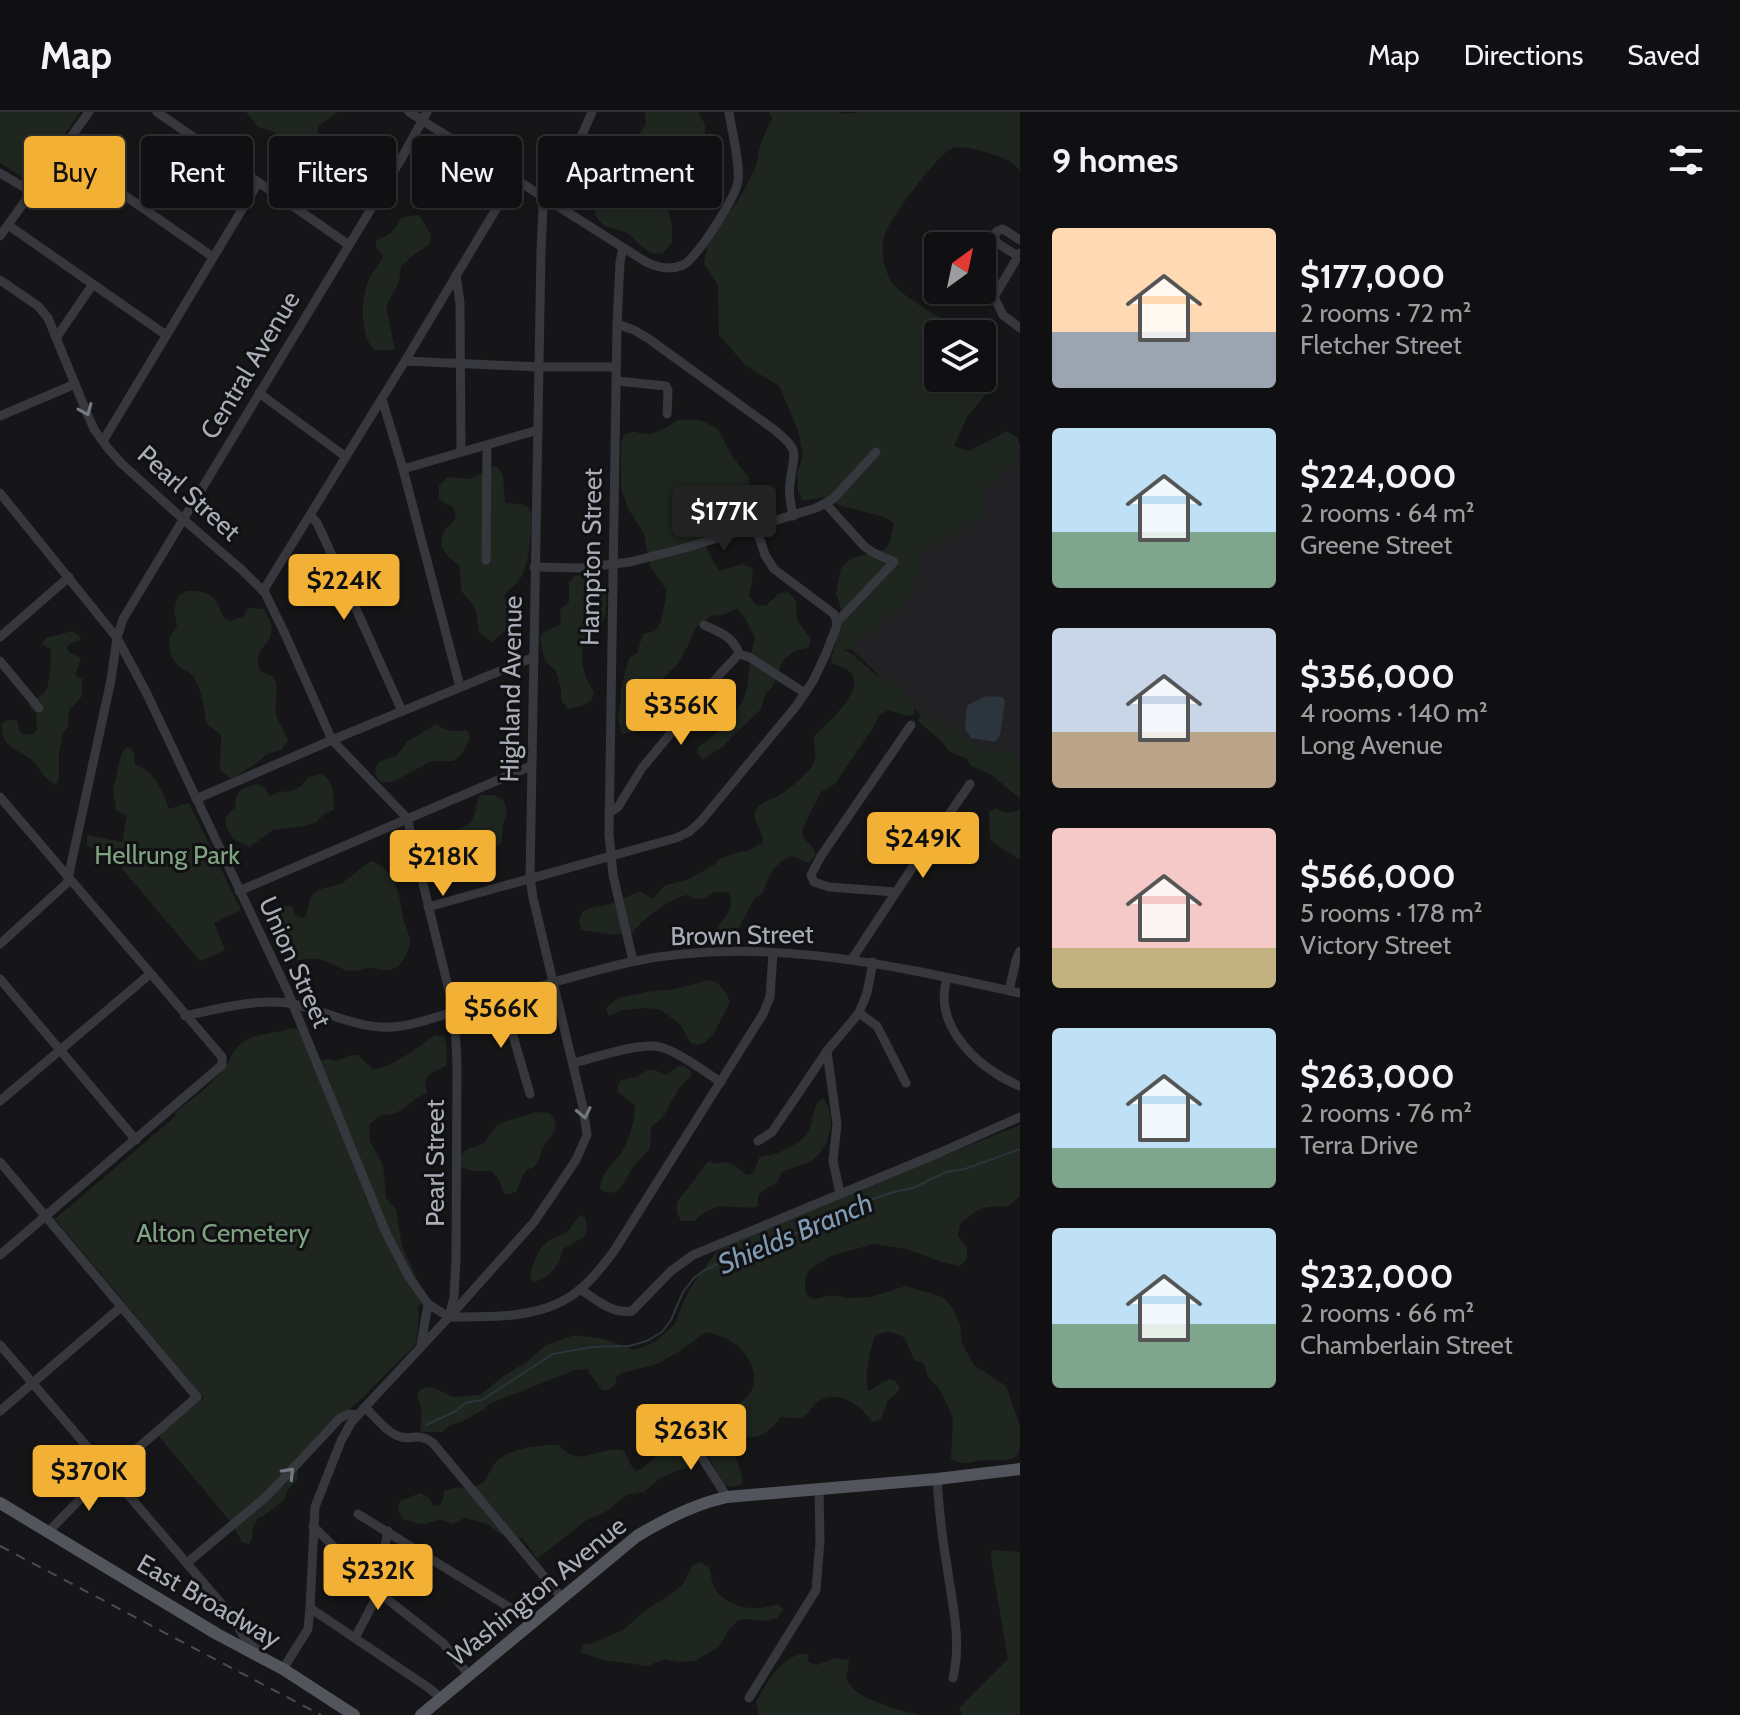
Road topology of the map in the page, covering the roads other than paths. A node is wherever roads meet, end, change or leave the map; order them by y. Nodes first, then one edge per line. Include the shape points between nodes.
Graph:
1 (89, 112) edge
2 (157, 112) edge
3 (409, 112) edge
4 (729, 112) edge
5 (588, 114) edge
6 (425, 116) edge
7 (72, 136) edge
8 (453, 136) edge
9 (578, 136) edge
10 (0, 173) edge
11 (258, 183) junction
12 (24, 187) edge
13 (125, 196) edge
14 (24, 203) edge
15 (496, 208) edge
16 (543, 208) edge
17 (560, 208) edge
18 (8, 225) junction
19 (0, 236) edge
20 (1020, 240) edge
21 (349, 245) junction
22 (623, 248) junction
23 (1019, 254) edge
24 (213, 257) junction
25 (456, 275) junction
26 (0, 280) edge
27 (93, 284) junction
28 (617, 324) junction
29 (1020, 328) edge
30 (166, 335) junction
31 (56, 338) junction
32 (405, 361) junction
33 (460, 364) junction
34 (539, 367) junction
35 (616, 367) junction
36 (616, 381) junction
37 (75, 384) junction
38 (259, 393) junction
39 (382, 399) junction
40 (667, 414) dead end
41 (0, 416) edge
42 (538, 430) junction
43 (103, 441) junction
44 (487, 445) junction
45 (461, 451) junction
46 (876, 452) dead end
47 (346, 457) junction
48 (403, 469) junction
49 (0, 493) edge
50 (826, 504) junction
51 (310, 515) junction
52 (793, 516) junction
53 (183, 519) junction
54 (756, 527) junction
55 (486, 560) dead end
56 (614, 565) junction
57 (534, 567) junction
58 (69, 577) junction
59 (263, 591) junction
60 (837, 622) junction
61 (704, 625) dead end
62 (0, 637) edge
63 (117, 638) junction
64 (739, 654) junction
65 (534, 657) junction
66 (0, 661) edge
67 (460, 687) junction
68 (805, 693) junction
69 (39, 708) dead end
70 (402, 711) junction
71 (911, 725) dead end
72 (332, 740) junction
73 (531, 766) junction
74 (970, 784) dead end
75 (0, 797) edge
76 (196, 799) junction
77 (609, 813) junction
78 (407, 818) junction
79 (610, 856) junction
80 (69, 877) junction
81 (530, 878) junction
82 (239, 891) junction
83 (895, 892) junction
84 (428, 907) junction
85 (0, 944) edge
86 (1020, 951) edge
87 (773, 953) junction
88 (852, 959) junction
89 (633, 961) junction
90 (873, 962) junction
91 (150, 974) junction
92 (947, 978) junction
93 (0, 979) edge
94 (554, 982) junction
95 (1015, 992) edge
96 (502, 998) junction
97 (292, 1003) junction
98 (453, 1012) junction
99 (859, 1013) junction
100 (185, 1016) junction
101 (60, 1050) junction
102 (827, 1051) junction
103 (573, 1063) junction
104 (721, 1082) junction
105 (906, 1083) dead end
106 (1020, 1086) edge
107 (530, 1094) dead end
108 (0, 1101) edge
109 (1020, 1117) edge
110 (136, 1140) junction
111 (758, 1141) dead end
112 (0, 1162) edge
113 (840, 1193) junction
114 (45, 1217) junction
115 (0, 1255) edge
116 (580, 1289) junction
117 (428, 1304) junction
118 (121, 1307) junction
119 (449, 1317) junction
120 (0, 1345) edge
121 (420, 1347) junction
122 (33, 1383) junction
123 (0, 1411) edge
124 (361, 1411) junction
125 (683, 1428) dead end
126 (436, 1436) dead end
127 (423, 1437) junction
128 (1020, 1469) edge
129 (110, 1473) junction
130 (937, 1479) junction
131 (819, 1490) junction
132 (727, 1497) junction
133 (0, 1503) edge
134 (358, 1514) dead end
135 (313, 1526) junction
136 (388, 1531) junction
137 (48, 1532) junction
138 (187, 1563) junction
139 (377, 1585) junction
140 (562, 1598) junction
141 (310, 1608) junction
142 (533, 1622) junction
143 (355, 1638) junction
144 (283, 1669) junction
145 (469, 1675) junction
146 (953, 1678) dead end
147 (441, 1698) junction
148 (749, 1698) dead end
149 (354, 1715) edge
150 (421, 1715) edge
151 (429, 1715) edge

1 - 7 street
2 - 11 street
3 - 6 street
4 - 22 street via 735,190 697,251 672,268 654,266
5 - 9 street, Highland Avenue
6 - 8 street
6 - 21 street, Central Avenue
10 - 12 street
11 - 21 street
11 - 24 street
13 - 24 street
14 - 18 street
15 - 25 street
16 - 34 street, Highland Avenue
17 - 22 street
18 - 19 street
18 - 27 street
20 - 23 street via 1001,229 994,238
21 - 38 street, Central Avenue
22 - 28 street, Hampton Street
23 - 29 street via 994,297 1003,315
24 - 30 street
25 - 32 street
25 - 33 street
26 - 31 street, Pearl Street via 43,311
27 - 30 street
27 - 31 street
28 - 35 street, Hampton Street
28 - 52 street via 649,339 791,444
30 - 43 street
31 - 37 street, Pearl Street
32 - 33 street
32 - 39 street
33 - 34 street
33 - 45 street
34 - 35 street
34 - 42 street, Highland Avenue
35 - 36 street, Hampton Street
36 - 40 street via 666,386
36 - 56 street, Hampton Street
37 - 41 street
37 -> 43 street, Pearl Street
38 - 47 street
38 - 53 street, Central Avenue
39 - 47 street
39 - 48 street
42 - 44 street
42 - 57 street, Highland Avenue
43 - 53 street, Pearl Street
44 - 45 street
44 - 55 street
45 - 48 street
46 - 50 street
47 - 51 street
48 - 67 street
49 - 58 street, Union Street
50 - 52 street
50 - 60 street via 872,552 894,562
51 - 59 street
51 - 70 street
52 - 54 street
53 - 59 street, Pearl Street
53 - 63 street, Central Avenue
54 - 56 street
54 - 60 street via 774,569 834,614
56 - 57 street
56 - 77 street, Hampton Street
57 - 65 street, Highland Avenue
58 - 62 street
58 - 63 street, Union Street
59 - 72 street, Pearl Street
60 - 68 street
61 - 64 street via 735,643
63 - 76 street, Union Street
63 - 80 street, Central Avenue
64 - 68 street
64 - 77 street
65 - 67 street
65 - 73 street, Highland Avenue
66 - 69 street
67 - 70 street
68 - 79 street via 695,828
70 - 72 street
71 - 83 street via 811,878 829,887
72 - 76 street
72 - 78 street, Pearl Street
73 - 78 street
73 - 81 street, Highland Avenue
74 - 83 street
75 - 80 street
76 - 82 street, Union Street
77 - 79 street, Hampton Street
78 - 82 street
78 - 84 street, Pearl Street
79 - 81 street
79 - 89 street, Hampton Street
80 - 85 street
80 - 91 street
81 - 84 street
81 - 94 street, Highland Avenue
82 - 97 street, Union Street
83 - 88 street
84 - 98 street, Pearl Street
86 - 95 street
87 - 88 street, Brown Street
87 - 89 street, Brown Street via 714,952
87 - 104 street via 769,1003
88 - 90 street, Brown Street
89 - 94 street, Brown Street
90 - 92 street, Brown Street
90 - 99 street
91 - 100 street
91 - 101 street
92 - 95 street, Brown Street
92 - 106 street via 945,1003 956,1034 987,1068
93 - 101 street
94 - 96 street, Brown Street
94 - 103 street, Highland Avenue
96 - 98 street, Brown Street
96 - 107 street
97 - 98 street, Brown Street via 382,1027
97 - 100 street, Brown Street via 256,1003
97 - 117 street, Union Street via 386,1233
98 - 119 street, Pearl Street via 456,1261
99 - 102 street
99 - 105 street via 882,1034
100 - 110 street via 223,1063
101 - 108 street
101 - 110 street
102 - 111 street via 772,1132
102 - 113 street via 837,1124 833,1161
103 - 104 street via 655,1046
103 -> 119 street, Highland Avenue via 587,1126 580,1152 534,1222
104 - 116 street via 614,1251
109 - 113 street
110 - 114 street
112 - 114 street
113 - 116 street via 693,1255 636,1309 613,1310
114 - 115 street
114 - 118 street
116 - 119 street via 529,1313
117 - 119 street
117 - 121 street
118 - 122 street
118 - 129 street via 197,1397
119 - 121 street
120 - 122 street
121 - 124 street
122 - 123 street
122 - 129 street
124 - 127 street via 398,1436
124 - 135 street via 335,1454
138 -> 124 street via 268,1495 340,1418
125 - 132 street
126 - 127 street
127 - 140 street
128 - 130 main road, Washington Avenue
129 - 137 street
129 - 138 street
130 - 131 main road, Washington Avenue
130 - 146 street via 956,1619
131 - 132 main road, Washington Avenue
131 - 148 street via 816,1590
132 - 140 main road, Washington Avenue via 637,1536
133 - 137 main road, East Broadway
134 - 136 street
135 - 139 street
135 - 141 street
136 - 139 street
136 - 142 street
137 - 144 main road, East Broadway
138 - 144 street via 237,1622 247,1642
139 - 143 street via 377,1596
139 - 145 street via 443,1643
140 - 142 main road, Washington Avenue
141 - 143 street
141 - 144 street via 305,1635
142 - 145 main road, Washington Avenue
143 - 147 street
144 - 149 main road, East Broadway
145 - 147 main road, Washington Avenue
147 - 150 main road, Washington Avenue
147 - 151 main road

